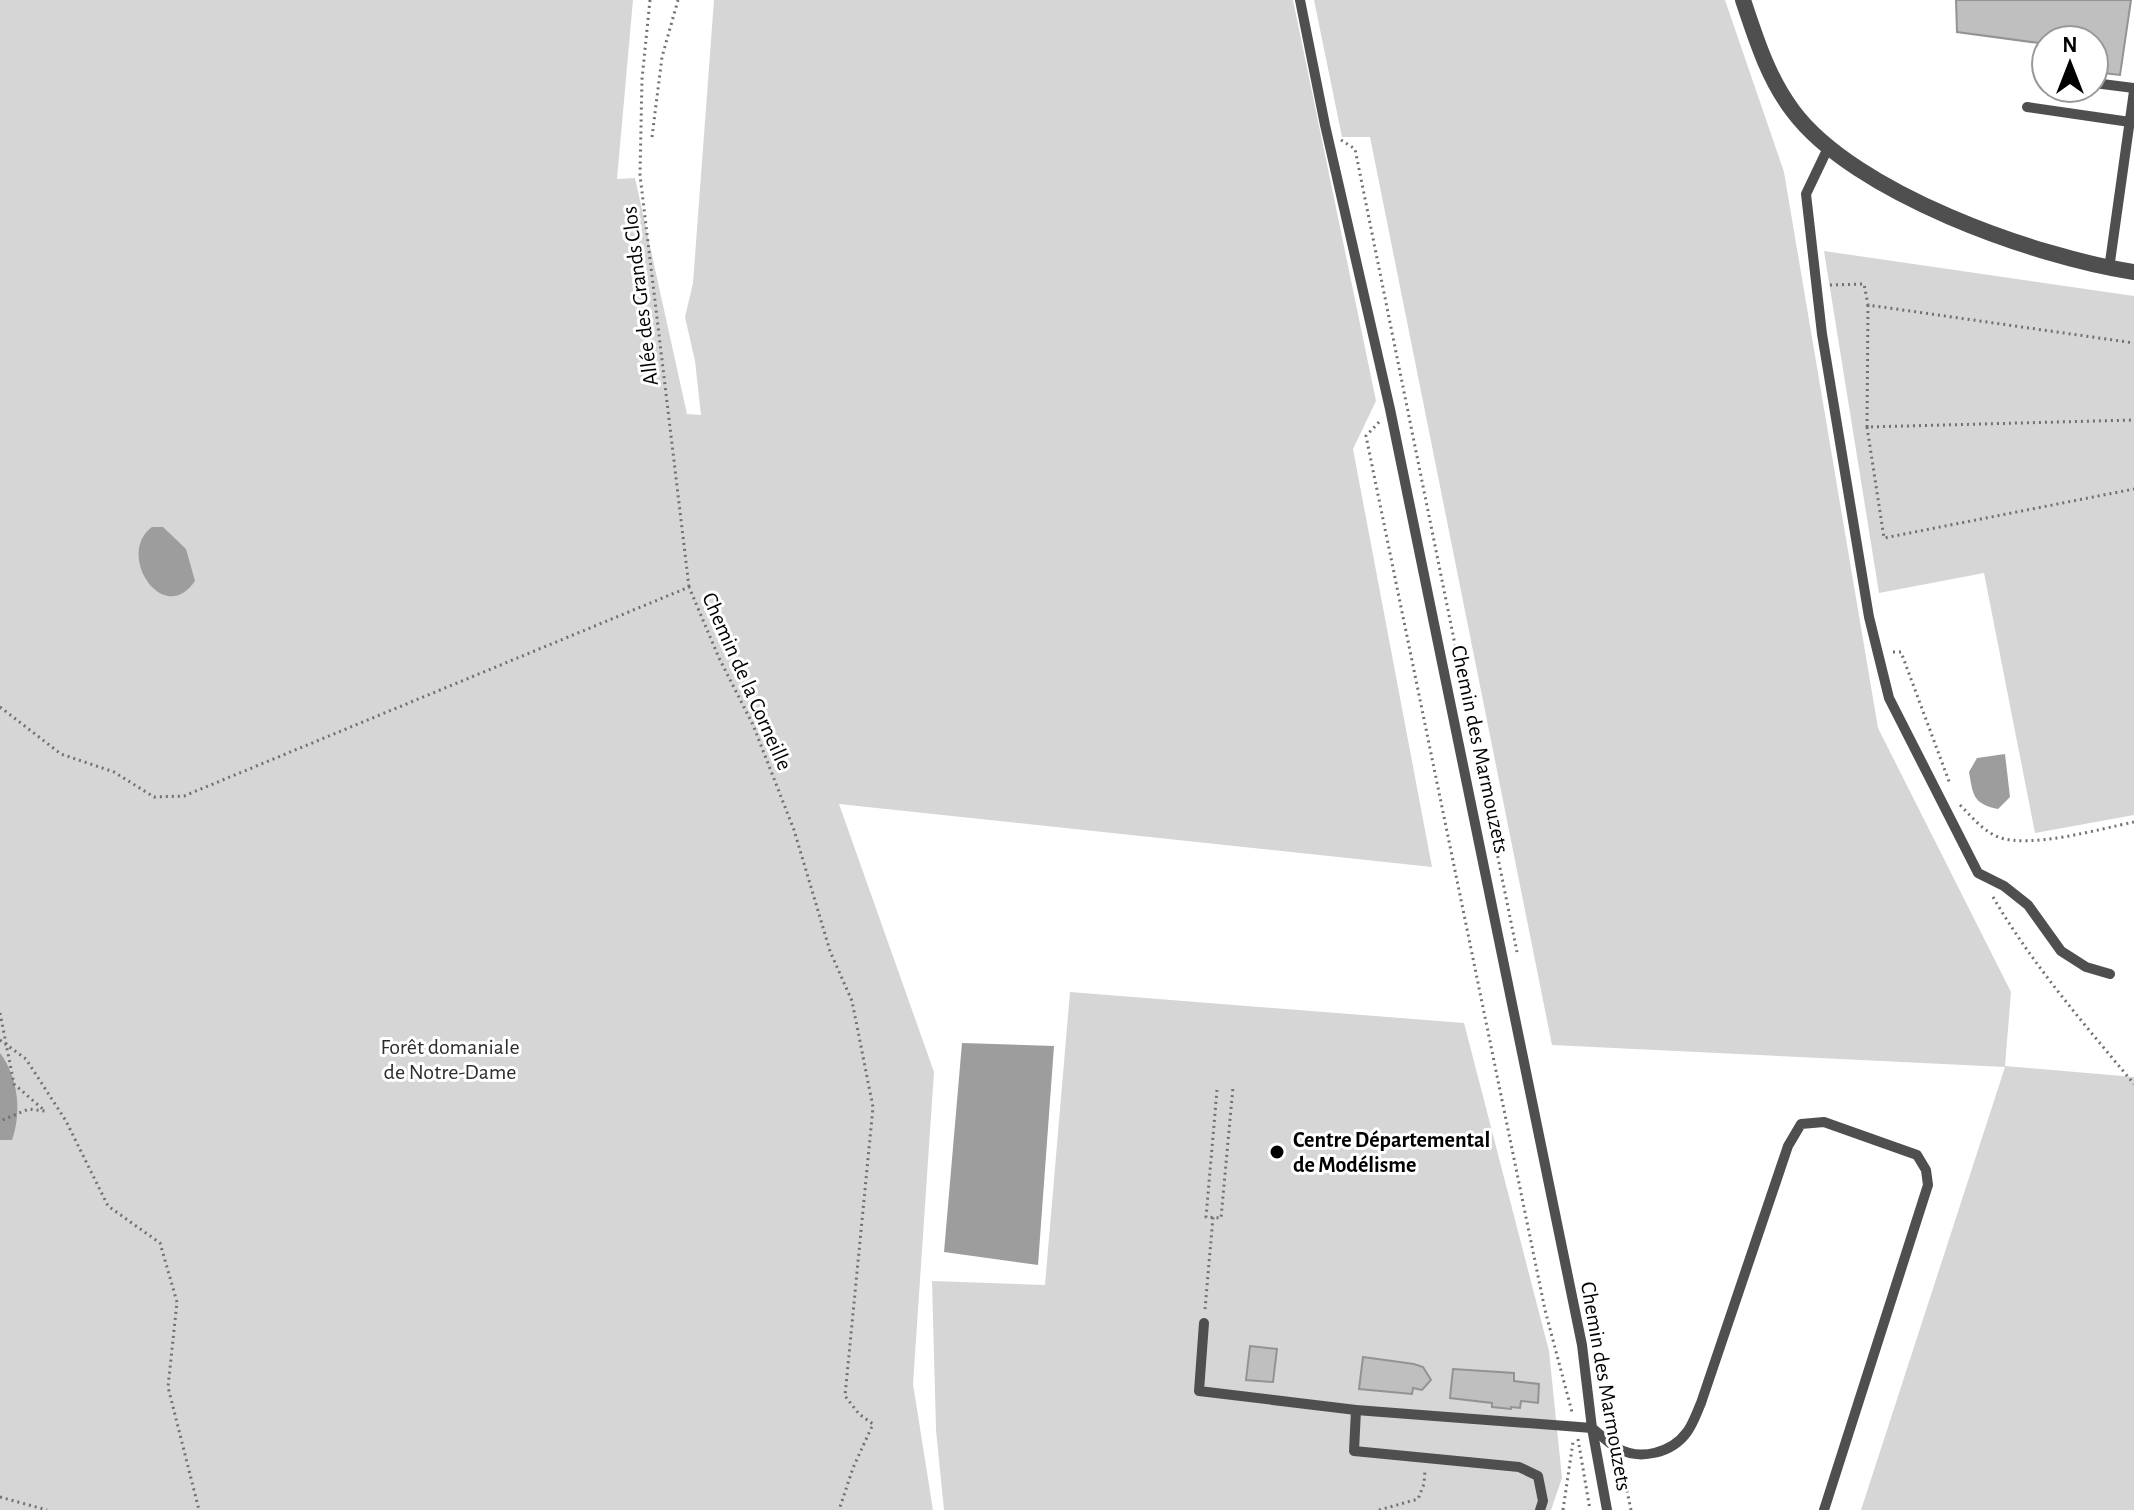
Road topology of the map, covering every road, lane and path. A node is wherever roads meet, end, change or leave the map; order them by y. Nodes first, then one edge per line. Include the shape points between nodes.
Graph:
1 (650, 0) edge
2 (678, 0) edge
3 (1300, 0) edge
4 (1743, 0) edge
5 (2110, 86) edge
6 (2134, 90) edge
7 (2027, 107) dead end
8 (2130, 122) junction
9 (652, 137) dead end
10 (1329, 140) junction
11 (1828, 148) junction
12 (2121, 182) junction
13 (2134, 187) edge
14 (2109, 269) junction
15 (2134, 272) edge
16 (1816, 285) junction
17 (1868, 305) junction
18 (2134, 343) edge
19 (1390, 409) junction
20 (2134, 420) edge
21 (1867, 427) junction
22 (2134, 489) edge
23 (689, 587) junction
24 (1877, 652) junction
25 (0, 707) edge
26 (1953, 791) dead end
27 (1958, 803) dead end
28 (2134, 822) edge
29 (1993, 897) dead end
30 (1520, 963) dead end
31 (2110, 974) dead end
32 (0, 1013) edge
33 (0, 1040) edge
34 (7, 1045) junction
35 (2134, 1084) edge
36 (1233, 1087) dead end
37 (1217, 1090) dead end
38 (0, 1121) edge
39 (1213, 1217) junction
40 (1204, 1323) joint
41 (1596, 1339) dead end
42 (1585, 1375) junction
43 (1356, 1410) junction
44 (1575, 1426) junction
45 (1592, 1428) junction
46 (1618, 1448) junction
47 (1426, 1458) junction
48 (0, 1497) edge
49 (47, 1510) edge
50 (199, 1510) edge
51 (839, 1510) edge
52 (1379, 1510) edge
53 (1540, 1510) edge
54 (1563, 1510) edge
55 (1590, 1510) edge
56 (1607, 1510) edge
57 (1631, 1510) edge
58 (1824, 1510) edge

1 - 23 path, Allée des Grands Clos via 640,175
2 - 9 path via 662,57
3 - 10 lane, Chemin des Marmouzets
4 - 11 street via 1773,80 1792,110
5 - 6 lane
6 - 8 lane
7 - 8 lane
8 - 12 lane
10 - 19 lane, Chemin des Marmouzets
10 - 30 path via 1355,149
11 - 14 street via 1935,210
11 - 16 lane via 1806,194
12 - 13 lane
12 - 14 lane
14 - 15 street
16 - 17 path via 1864,284
16 - 24 lane
17 - 18 path
17 - 21 path
19 - 42 lane, Chemin des Marmouzets
19 - 44 path via 1366,436 1545,1310
20 - 21 path
21 - 22 path via 1884,538
23 - 25 path, Chemin de la Corneille via 184,796 154,797 114,772 61,754
23 - 51 path, Chemin de la Corneille via 753,725 794,830 830,951 852,1001 873,1107 845,1396 873,1424
24 - 26 path via 1901,652
24 - 31 lane via 1889,698 1978,873 2028,905 2061,951
27 - 28 path via 1982,828 2025,842
29 - 35 path via 2077,1016
32 - 34 path
33 - 34 path
34 - 38 path via 14,1084 45,1111 29,1109
34 - 50 path via 26,1059 58,1108 108,1206 160,1243 177,1302 168,1387
36 - 39 path via 1221,1218
37 - 39 path via 1206,1217
39 - 40 path
40 - 43 lane via 1199,1391
41 - 42 path via 1602,1370
42 - 45 lane, Chemin des Marmouzets
43 - 44 lane
43 - 47 lane via 1354,1451
44 - 45 lane
44 - 54 path
44 - 55 path
45 - 46 lane
45 - 56 lane, Chemin des Marmouzets
46 - 57 path
46 - 58 lane via 1646,1455 1670,1448 1687,1432 1788,1146 1801,1124 1847,1128 1917,1155 1928,1185
47 - 52 path via 1418,1499
47 - 53 lane via 1519,1467 1538,1476
48 - 49 path

